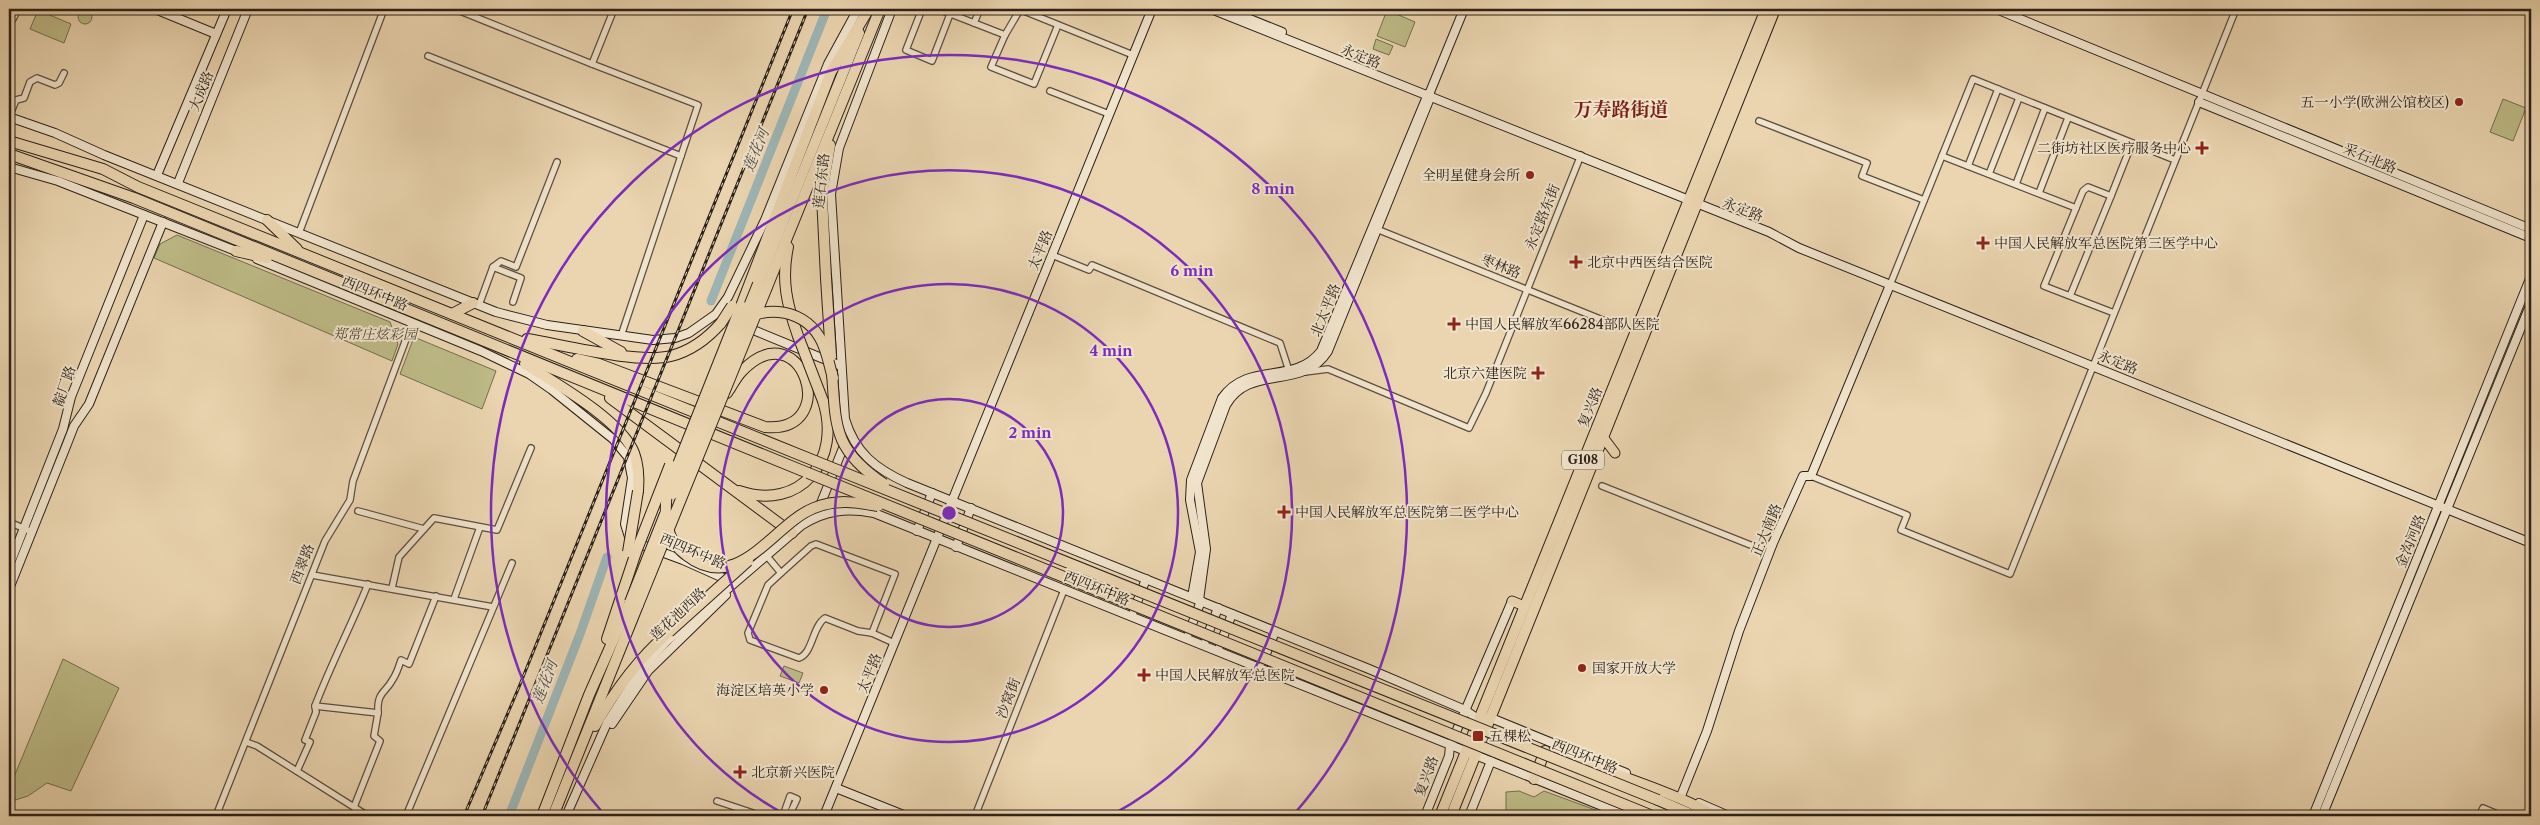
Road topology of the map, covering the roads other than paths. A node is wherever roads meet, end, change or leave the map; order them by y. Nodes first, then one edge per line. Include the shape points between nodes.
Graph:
1 (18, 9) edge
2 (155, 9) edge
3 (227, 9) edge
4 (248, 9) edge
5 (384, 9) edge
6 (455, 9) edge
7 (614, 9) edge
8 (880, 9) edge
9 (892, 9) edge
10 (922, 9) edge
11 (938, 9) edge
12 (980, 9) edge
13 (1008, 9) edge
14 (1152, 9) edge
15 (1210, 9) edge
16 (1225, 9) edge
17 (1464, 9) edge
18 (1766, 9) edge
19 (1775, 9) edge
20 (1996, 9) edge
21 (2236, 9) edge
22 (865, 10) edge
23 (951, 11) edge
24 (1018, 13) junction
25 (9, 18) edge
26 (974, 23) junction
27 (1058, 25) junction
28 (216, 34) junction
29 (1004, 35) junction
30 (1133, 55) junction
31 (428, 56) dead end
32 (592, 64) junction
33 (64, 73) dead end
34 (1998, 89) junction
35 (1050, 91) dead end
36 (2202, 94) junction
37 (1429, 96) junction
38 (2019, 98) junction
39 (2199, 102) junction
40 (2045, 108) junction
41 (1109, 114) junction
42 (9, 117) edge
43 (837, 117) junction
44 (2068, 118) junction
45 (1759, 121) dead end
46 (9, 141) edge
47 (2132, 143) junction
48 (9, 154) edge
49 (681, 156) junction
50 (1580, 156) junction
51 (1942, 156) junction
52 (2175, 160) junction
53 (557, 162) dead end
54 (1968, 166) junction
55 (9, 167) edge
56 (1989, 174) junction
57 (157, 175) junction
58 (178, 183) junction
59 (2016, 184) junction
60 (2039, 193) junction
61 (2110, 196) junction
62 (1924, 200) junction
63 (1692, 201) junction
64 (2076, 208) junction
65 (144, 215) junction
66 (267, 220) junction
67 (163, 222) junction
68 (792, 225) junction
69 (1375, 228) junction
70 (2531, 229) edge
71 (299, 233) junction
72 (2531, 238) edge
73 (236, 251) junction
74 (301, 254) junction
75 (1052, 255) junction
76 (297, 265) junction
77 (493, 267) junction
78 (2531, 276) edge
79 (1890, 285) junction
80 (762, 286) junction
81 (1526, 289) junction
82 (2070, 296) junction
83 (513, 302) dead end
84 (2531, 303) edge
85 (476, 304) junction
86 (736, 306) junction
87 (2114, 313) junction
88 (452, 314) junction
89 (718, 318) junction
90 (412, 323) junction
91 (1620, 327) dead end
92 (583, 331) junction
93 (506, 335) junction
94 (621, 336) junction
95 (501, 349) junction
96 (637, 357) junction
97 (841, 366) junction
98 (2094, 366) junction
99 (1303, 373) junction
100 (1290, 374) junction
101 (833, 378) junction
102 (591, 386) junction
103 (552, 390) junction
104 (717, 409) junction
105 (602, 416) junction
106 (743, 425) junction
107 (849, 433) junction
108 (1603, 437) junction
109 (530, 448) dead end
110 (1615, 453) dead end
111 (1811, 476) junction
112 (727, 485) junction
113 (1602, 486) dead end
114 (932, 493) junction
115 (901, 496) junction
116 (952, 500) junction
117 (2438, 506) junction
118 (897, 508) junction
119 (971, 508) junction
120 (2448, 510) junction
121 (358, 511) dead end
122 (815, 517) junction
123 (9, 522) edge
124 (480, 527) junction
125 (24, 528) junction
126 (424, 528) junction
127 (917, 531) junction
128 (32, 532) junction
129 (792, 533) junction
130 (936, 539) junction
131 (1773, 543) junction
132 (2531, 543) edge
133 (956, 547) junction
134 (632, 552) junction
135 (761, 554) junction
136 (512, 564) dead end
137 (9, 566) edge
138 (781, 573) junction
139 (312, 575) junction
140 (1146, 579) junction
141 (734, 583) junction
142 (368, 584) junction
143 (9, 588) edge
144 (392, 588) junction
145 (1064, 590) junction
146 (436, 596) junction
147 (454, 599) junction
148 (1198, 600) junction
149 (1512, 601) joint
150 (634, 603) junction
151 (1524, 606) junction
152 (494, 607) junction
153 (1218, 608) junction
154 (1232, 614) junction
155 (1131, 616) junction
156 (1275, 632) junction
157 (872, 633) junction
158 (1186, 638) junction
159 (894, 643) junction
160 (1204, 645) junction
161 (1218, 651) junction
162 (1261, 668) junction
163 (589, 695) junction
164 (315, 706) junction
165 (1465, 710) junction
166 (378, 713) junction
167 (1478, 719) junction
168 (1489, 722) junction
169 (246, 742) junction
170 (1450, 746) junction
171 (1545, 751) junction
172 (1465, 752) junction
173 (1476, 756) junction
174 (575, 761) junction
175 (1491, 761) junction
176 (297, 771) junction
177 (1534, 779) junction
178 (836, 788) junction
179 (1680, 796) junction
180 (717, 801) dead end
181 (354, 807) junction
182 (1652, 815) edge
183 (216, 816) edge
184 (368, 816) edge
185 (406, 816) edge
186 (542, 816) edge
187 (553, 816) edge
188 (566, 816) edge
189 (571, 816) edge
190 (762, 816) edge
191 (824, 816) edge
192 (906, 816) edge
193 (975, 816) edge
194 (1425, 816) edge
195 (1440, 816) edge
196 (1451, 816) edge
197 (1469, 816) edge
198 (1627, 816) edge
199 (1695, 816) edge
200 (1712, 816) edge
201 (1729, 816) edge
202 (2313, 816) edge
203 (2322, 816) edge
204 (2478, 816) edge
205 (2502, 816) edge

1 - 25 street via 13,19
2 - 28 street
3 - 28 street, 大成路
4 - 58 street, 大成路
5 - 71 street
6 - 32 street
7 - 32 street
8 - 43 highway, 莲石东路
9 - 97 street, 莲石东路 via 845,128 834,171 830,211
10 - 23 street via 906,50 932,61
11 - 23 street
12 - 26 street
13 - 24 street
14 - 30 street, 太平路
15 - 37 street, 永定路
16 - 37 street, 永定路
17 - 37 street, 北太平路
18 - 63 highway, 复兴路 / G108
19 - 63 highway, 复兴路 / G108
20 - 36 street, 采石北路
21 - 36 street
22 - 80 highway, 莲石东路
22 - 86 highway via 831,72 759,258
22 - 89 street via 828,64 765,220
23 - 26 street
24 - 27 street via 1019,9
24 - 29 street
26 - 29 street
27 - 29 street via 1034,84 991,67
27 - 30 street
28 - 57 street, 大成路
30 - 41 street, 太平路
31 - 49 street
32 - 49 street via 698,105
33 - 42 street via 55,85 37,78 30,82 24,98 16,100
34 - 38 street
34 - 51 street via 1973,79
34 - 54 street
35 - 41 street
36 - 39 street
36 - 70 street, 采石北路
37 - 50 street, 永定路
37 - 69 street, 北太平路
38 - 40 street
38 - 56 street
39 - 52 street
39 - 72 street, 采石北路
40 - 44 street
40 - 59 street
41 - 75 street, 太平路
42 - 57 street, 西四环中路
43 - 68 highway, 莲石东路
43 - 101 highway, bridge via 822,196
44 - 47 street
44 - 60 street
45 - 62 street via 1867,163 1862,176
46 - 74 highway, 西四环中路 via 103,169 138,188
47 - 52 street
47 - 61 street
48 - 76 highway, 西四环中路 via 134,198
49 - 94 street
50 - 63 street, 永定路
50 - 81 street, 永定路东街
51 - 54 street
51 - 62 street
52 - 87 street
53 - 77 street via 516,267 501,261
54 - 56 street
55 - 65 street, 西四环中路 via 58,181
56 - 59 street
57 - 58 street, 西四环中路
58 - 66 street, 西四环中路
59 - 60 street
60 - 64 street
61 - 64 street via 2088,187
61 - 82 street
62 - 79 street
63 - 79 street, 永定路
63 - 108 highway, 复兴路 / G108
63 - 151 highway, 复兴路 / G108
64 - 82 street via 2044,286
65 - 67 street, 西四环中路
65 - 125 street, 靛厂路 via 71,397 63,429
66 - 71 street, 西四环中路
66 - 74 highway
67 - 73 street, 西四环中路
67 - 128 street via 89,404 74,426
68 - 80 highway, 莲石东路
68 - 112 highway, bridge via 784,291 823,401 830,425 829,436 823,458 809,478 788,492 751,495
69 - 81 street, 枣林路
69 - 99 street, 北太平路 via 1328,351 1316,366
69 - 100 street, 北太平路 via 1321,351 1312,362
71 - 85 street, 西四环中路
73 - 76 highway
73 - 90 street, 西四环中路
74 - 88 highway, 西四环中路
75 - 100 street via 1089,270 1092,265 1280,343
75 - 116 street, 太平路
76 - 95 highway, 西四环中路
77 - 83 street via 521,278
77 - 85 street
78 - 117 street, 金沟河路
79 - 98 street, 永定路
79 - 111 street, 正大南路
80 - 104 highway, 莲花池西路, bridge
80 - 150 highway, 莲花池西路, bridge
81 - 91 street, 枣林路
81 - 99 street, 永定路东街 via 1469,428 1328,369
82 - 87 street
84 - 120 street, 金沟河路
85 - 88 highway
85 - 92 street, 西四环中路 via 526,321
86 - 89 highway, bridge
86 - 135 highway, bridge via 667,492 666,518 668,530 678,548 702,564 724,566
87 - 98 street
88 - 93 highway, 西四环中路
89 - 94 street, 西四环中路 via 675,338 653,340
89 - 96 highway via 710,335 688,349 670,356
89 - 97 street
90 - 103 street, 西四环中路 via 507,363
90 - 139 street, 西翠路 via 353,481 350,500 325,541
92 - 94 street, 西四环中路
92 - 96 highway via 618,351
93 - 96 highway
93 - 106 highway, 西四环中路 via 545,351 599,364
95 - 102 highway, 西四环中路
95 - 105 highway
97 - 107 street, 西四环中路
98 - 111 street via 2010,574 1901,530 1907,515
98 - 117 street, 永定路
99 - 100 street, 北太平路
100 - 148 street, 北太平路 via 1246,378 1230,388 1222,398 1191,480 1190,500 1200,552
101 - 115 highway, bridge via 838,429 843,445 863,470
101 - 134 highway, bridge via 819,336 801,318 772,311 740,321 713,357
102 - 112 highway
102 - 118 highway, 西四环中路, bridge
103 - 105 highway
103 - 141 street, 西四环中路 via 613,439 628,457 632,478 625,524 629,537
104 - 106 highway, bridge via 740,372 753,361 775,355 797,364 809,385 805,407 798,417 789,424 773,428
104 - 150 highway, 莲花池西路, bridge
105 - 134 highway, bridge via 620,432 634,452 638,465
106 - 115 highway, 西四环中路, bridge via 815,461
107 - 114 street, 西四环中路 via 867,460
107 - 122 street
108 - 110 main road
108 - 168 highway, 复兴路 / G108
109 - 124 street via 498,530
111 - 131 street, 正大南路 via 1803,476
112 - 129 highway
113 - 131 street via 1753,546
114 - 116 street, 西四环中路
114 - 127 street
115 - 199 highway, 西四环中路, bridge
116 - 119 street, 西四环中路
116 - 130 street, 太平路
117 - 120 street, 永定路
117 - 202 street, 金沟河路
118 - 135 highway, bridge via 849,501 824,505 801,515
118 - 182 highway, 西四环中路, bridge
119 - 133 street
119 - 140 street, 西四环中路
120 - 132 street, 永定路
120 - 203 street, 金沟河路 via 2414,586
121 - 126 street
122 - 127 street, 西四环中路 via 836,510 856,510 874,513
122 - 129 street, 西四环中路
123 - 125 street
124 - 126 street via 434,518
124 - 147 street
125 - 128 street
125 - 137 street, 靛厂路
126 - 144 street via 399,557
127 - 130 street, 西四环中路
128 - 143 street
129 - 135 street, 西四环中路
130 - 133 street, 西四环中路
130 - 159 street, 太平路
131 - 179 street, 正大南路 via 1739,631 1707,731
133 - 145 street, 西四环中路
134 - 163 highway
135 - 138 street
135 - 141 street, 西四环中路
135 - 174 highway, bridge via 637,663 622,682
136 - 152 street
138 - 157 street via 816,544 895,574
138 - 157 street via 768,585 748,633 750,640 798,658 804,656 818,623 825,618
139 - 142 street
139 - 169 street, 西翠路
140 - 148 street, 西四环中路
140 - 155 street
141 - 188 street, 莲花池西路 via 666,642 630,684 607,723
141 - 189 street, 莲花池西路 via 726,596 648,671 627,699 590,768
142 - 144 street
142 - 164 street
144 - 146 street
145 - 155 street, 西四环中路
145 - 193 street, 沙窝街
146 - 147 street
146 - 166 street via 409,664 401,660 377,703
147 - 152 street
148 - 153 street, 西四环中路
148 - 158 street, 北太平路
149 - 151 main road
149 - 165 street
150 - 163 highway, 莲花池西路
150 - 174 highway, 莲花池西路
151 - 167 highway, 复兴路 / G108
152 - 185 street
153 - 154 street, 西四环中路
153 - 160 street
154 - 156 street, 西四环中路
154 - 161 street
155 - 158 street, 西四环中路
156 - 162 street
156 - 165 street, 西四环中路
157 - 159 street
158 - 160 street, 西四环中路
159 - 178 street, 太平路
160 - 161 street, 西四环中路
161 - 162 street, 西四环中路
162 - 170 street, 西四环中路
163 - 186 highway, 莲花池西路
164 - 166 street
164 - 176 street via 316,712 305,740 310,742
165 - 167 street, 西四环中路
165 - 170 street, 复兴路
166 - 181 street via 374,736 380,741
167 - 168 highway
167 - 172 highway, 复兴路 / G108
168 - 171 highway
168 - 173 highway, 复兴路 / G108
168 - 179 street, 西四环中路
169 - 176 street
169 - 183 street, 西翠路
170 - 172 street, 西四环中路
170 - 194 street, 复兴路
171 - 177 highway
171 - 200 highway via 1652,789
172 - 173 street
172 - 195 highway, 复兴路 / G108
173 - 175 street
173 - 196 highway, 复兴路 / G108
174 - 187 highway, 莲花池西路
175 - 177 street
175 - 197 street
176 - 181 street
177 - 198 street
178 - 191 street, 太平路
178 - 192 street
179 - 201 street, 西四环中路
180 - 190 street
181 - 184 street
204 - 205 street via 2483,808

